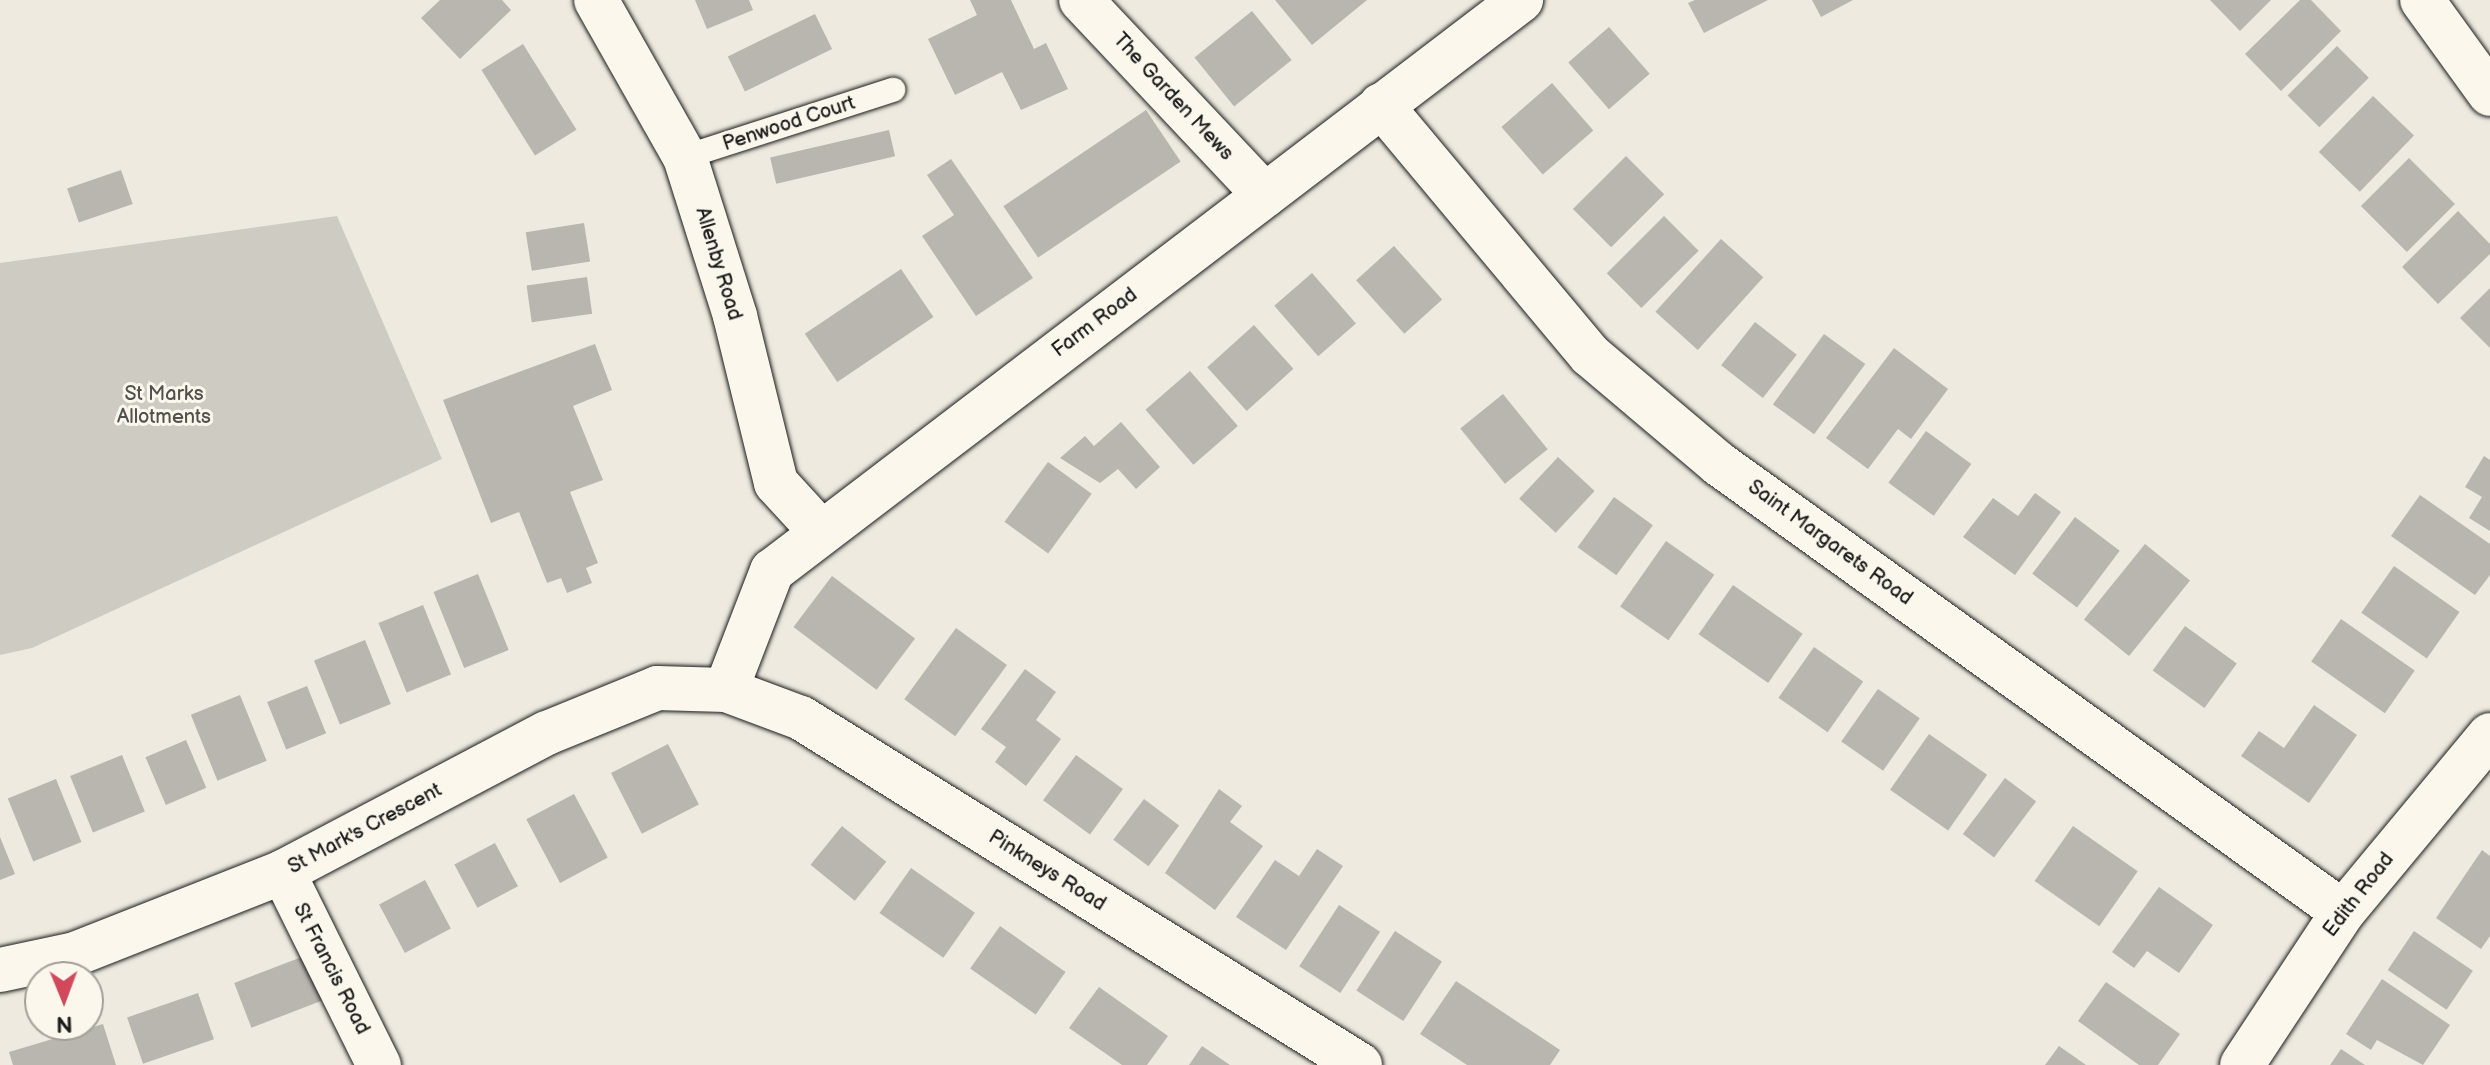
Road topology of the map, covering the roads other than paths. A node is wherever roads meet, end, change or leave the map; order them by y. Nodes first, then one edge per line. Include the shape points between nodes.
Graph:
1 (596, 0) edge
2 (1081, 0) edge
3 (1521, 0) edge
4 (2422, 0) edge
5 (893, 90) dead end
6 (2490, 94) edge
7 (1381, 105) junction
8 (685, 157) junction
9 (1265, 195) junction
10 (821, 532) junction
11 (726, 690) junction
12 (2490, 735) edge
13 (283, 872) junction
14 (2343, 912) junction
15 (0, 970) edge
16 (379, 1065) edge
17 (1360, 1065) edge
18 (2242, 1065) edge

1 - 8 street, Allenby Road
2 - 9 street, The Garden Mews
3 - 7 street, Farm Road
4 - 6 street
5 - 8 lane, Penwood Court
7 - 9 street, Farm Road
7 - 14 street, Saint Margarets Road via 1590,355 1719,464
8 - 10 street, Allenby Road via 735,316 776,483
9 - 10 street, Farm Road
10 - 11 street, Farm Road via 772,571
11 - 13 street, St Mark's Crescent via 657,688 547,733
11 - 17 street, Pinkneys Road via 801,718
12 - 14 street, Edith Road
13 - 15 street, St Mark's Crescent via 75,954
13 - 16 street, St Francis Road
14 - 18 street, Edith Road

